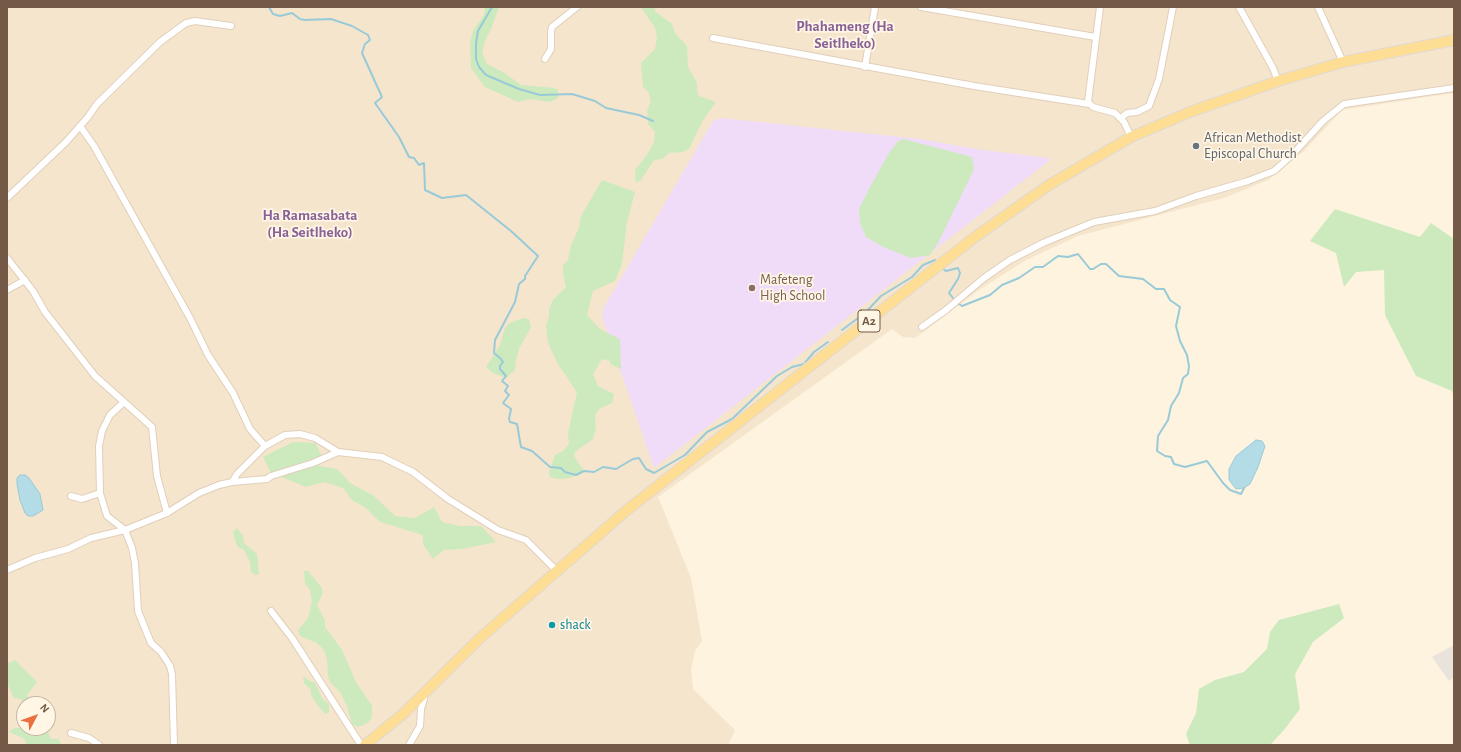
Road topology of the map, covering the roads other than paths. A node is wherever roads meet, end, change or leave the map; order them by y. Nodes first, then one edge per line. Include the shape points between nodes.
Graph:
1 (577, 7) edge
2 (875, 7) edge
3 (921, 7) edge
4 (1100, 7) edge
5 (1173, 7) edge
6 (1239, 7) edge
7 (1318, 7) edge
8 (232, 26) dead end
9 (1095, 37) junction
10 (713, 38) dead end
11 (1454, 40) edge
12 (545, 59) dead end
13 (1343, 62) junction
14 (865, 67) junction
15 (1278, 81) junction
16 (1454, 88) edge
17 (1089, 104) junction
18 (1121, 118) junction
19 (80, 126) junction
20 (1131, 137) junction
21 (7, 198) edge
22 (7, 258) edge
23 (25, 280) junction
24 (7, 290) edge
25 (922, 327) dead end
26 (124, 402) junction
27 (265, 446) junction
28 (338, 452) junction
29 (232, 482) junction
30 (100, 493) junction
31 (71, 496) dead end
32 (167, 513) junction
33 (125, 530) junction
34 (7, 570) edge
35 (557, 571) junction
36 (271, 611) dead end
37 (422, 693) junction
38 (71, 733) dead end
39 (99, 745) edge
40 (174, 745) edge
41 (361, 745) edge
42 (365, 745) edge
43 (410, 745) edge

1 - 12 street via 550,31 551,49
2 - 14 street
3 - 9 street
4 - 9 street
5 - 18 street via 1159,79 1149,106 1137,112 1127,113
6 - 15 street
7 - 13 street
8 - 19 street via 195,21 186,23 160,42 119,81
9 - 17 street via 1087,99
10 - 14 street
11 - 13 main road, A2
13 - 15 main road, A2
14 - 17 street
15 - 20 main road, A2 via 1190,112
16 - 25 street via 1344,104 1323,121 1274,171 1149,213 1094,222 1043,243 989,274
17 - 18 street
18 - 20 street
19 - 21 street
19 - 27 street via 94,146 208,355 233,393 250,429
20 - 35 main road, A2 via 1049,185 975,237 662,481
22 - 23 street
23 - 24 street
23 - 26 street via 45,312 95,376
26 - 30 street via 110,415 102,431 99,446
26 - 32 street via 152,427 157,476
27 - 28 street via 285,435 300,434 314,438
27 - 29 street via 236,474
28 - 29 street via 268,479
28 - 35 street via 382,457 413,472 476,517 498,530 526,540
29 - 32 street via 199,493
30 - 31 street via 82,499
30 - 33 street via 107,516
32 - 33 street
33 - 34 street via 91,538 68,549 35,558
33 - 40 street via 135,563 138,611 151,643 167,660 172,674
35 - 37 main road, A2
36 - 41 street via 292,638
37 - 42 main road, A2 via 404,713
37 - 43 street via 424,699 420,726
38 - 39 street via 89,738

